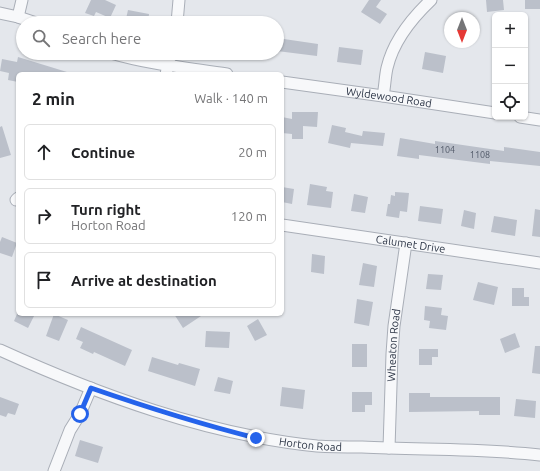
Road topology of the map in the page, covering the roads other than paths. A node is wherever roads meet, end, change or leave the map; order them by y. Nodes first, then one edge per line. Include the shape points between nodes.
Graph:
1 (22, 0) edge
2 (179, 0) edge
3 (414, 0) edge
4 (427, 4) edge
5 (0, 13) edge
6 (18, 16) joint
7 (178, 16) edge
8 (135, 60) edge
9 (169, 60) edge
10 (167, 70) edge
11 (197, 72) edge
12 (284, 82) edge
13 (384, 96) junction
14 (492, 113) edge
15 (528, 118) edge
16 (540, 120) edge
17 (284, 225) edge
18 (406, 243) junction
19 (540, 263) edge
20 (0, 350) edge
21 (91, 388) junction
22 (389, 448) junction
23 (540, 455) edge
24 (54, 471) edge

1 - 6 street
2 - 7 street
3 - 4 street
4 - 13 street via 394,48 387,68
5 - 6 street
8 - 10 street
9 - 10 street
10 - 11 street
12 - 13 street, Wyldewood Road
13 - 14 street, Wyldewood Road
15 - 16 street
17 - 18 street, Calumet Drive
18 - 19 street, Calumet Drive
18 - 22 street, Wheaton Road via 394,326
20 - 21 street, Horton Road
21 - 22 street, Horton Road via 187,420 256,438 319,446
21 - 24 street via 70,430
22 - 23 street, Horton Road

